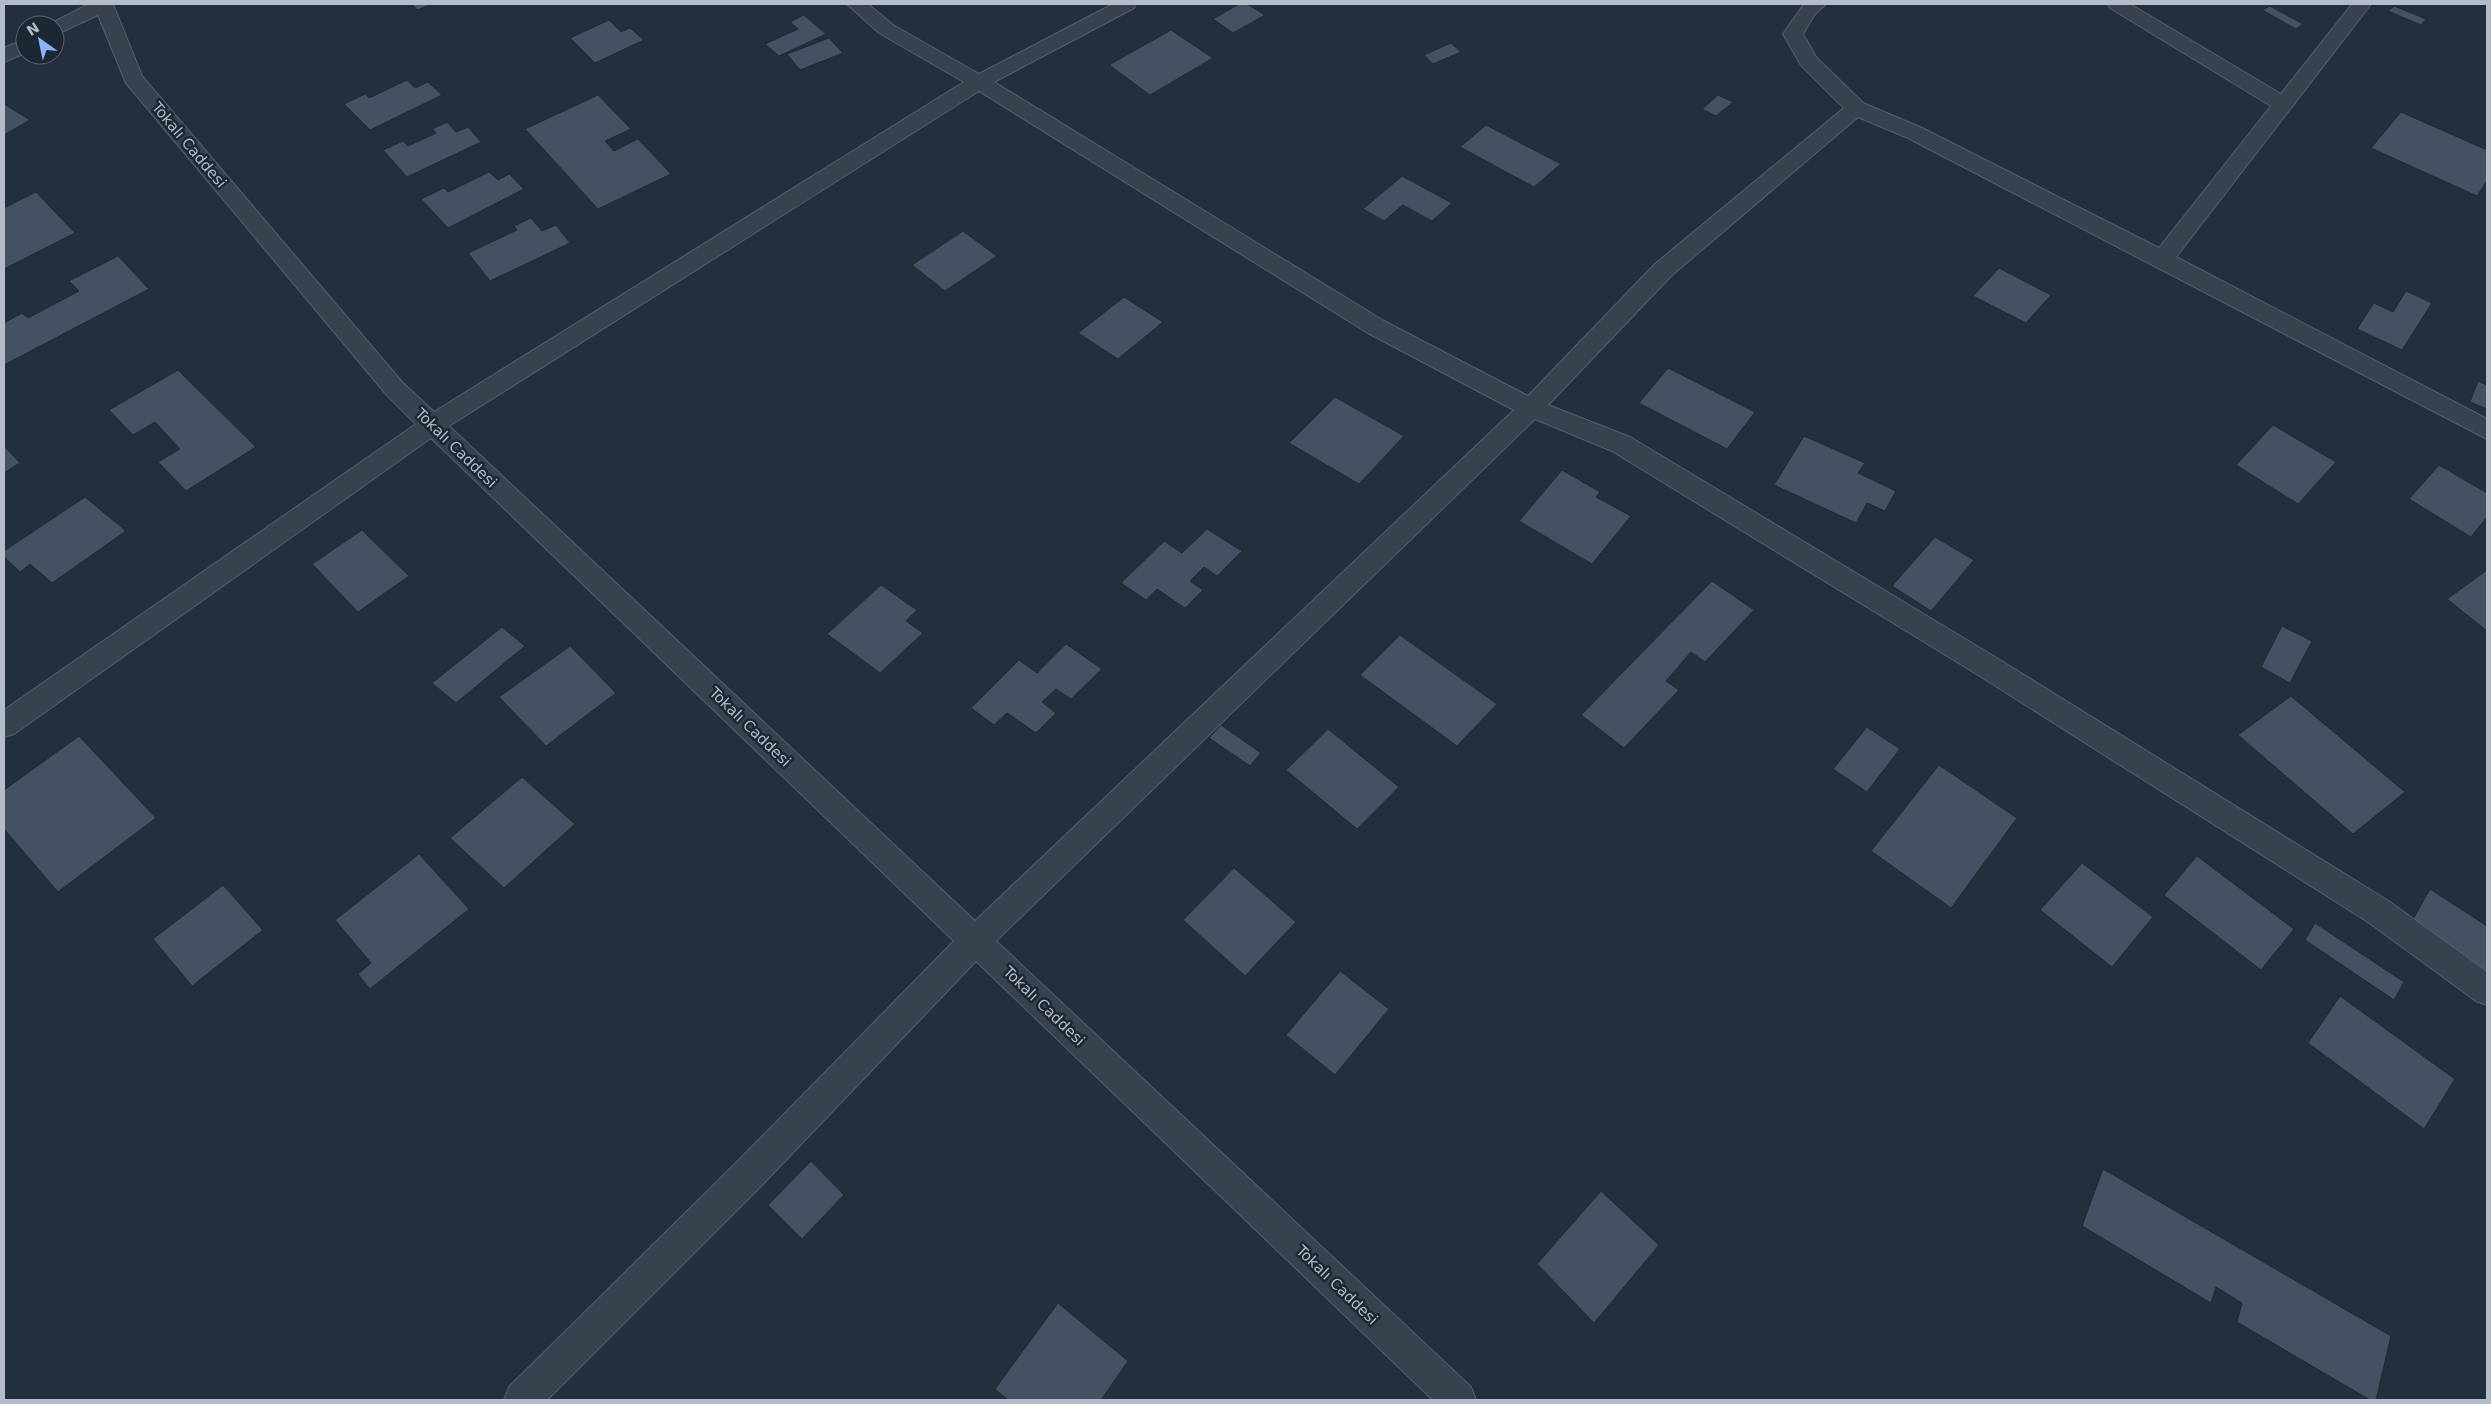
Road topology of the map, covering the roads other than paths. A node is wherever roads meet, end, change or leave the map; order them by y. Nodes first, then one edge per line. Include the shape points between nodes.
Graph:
1 (104, 4) edge
2 (856, 4) edge
3 (1128, 4) edge
4 (1816, 4) edge
5 (2117, 4) edge
6 (2362, 4) edge
7 (65, 25) edge
8 (979, 82) junction
9 (2284, 105) junction
10 (1856, 108) junction
11 (2162, 259) junction
12 (1531, 408) junction
13 (432, 425) junction
14 (2487, 430) edge
15 (4, 725) edge
16 (975, 941) junction
17 (2487, 990) edge
18 (522, 1400) edge
19 (1458, 1400) edge

1 - 7 street
1 - 13 street, Tokalı Caddesi via 133,78 394,388
2 - 8 street via 886,29
3 - 8 street
4 - 10 street via 1808,10 1793,34 1808,61
5 - 9 street
6 - 9 street
8 - 12 street via 1376,327
8 - 13 street
9 - 11 street
10 - 11 street via 1915,133
10 - 12 street via 1663,270
11 - 14 street
12 - 16 street
12 - 17 street via 1621,444 1664,470 2379,912
13 - 15 street
13 - 16 street, Tokalı Caddesi
16 - 18 street via 751,1172
16 - 19 street, Tokalı Caddesi

